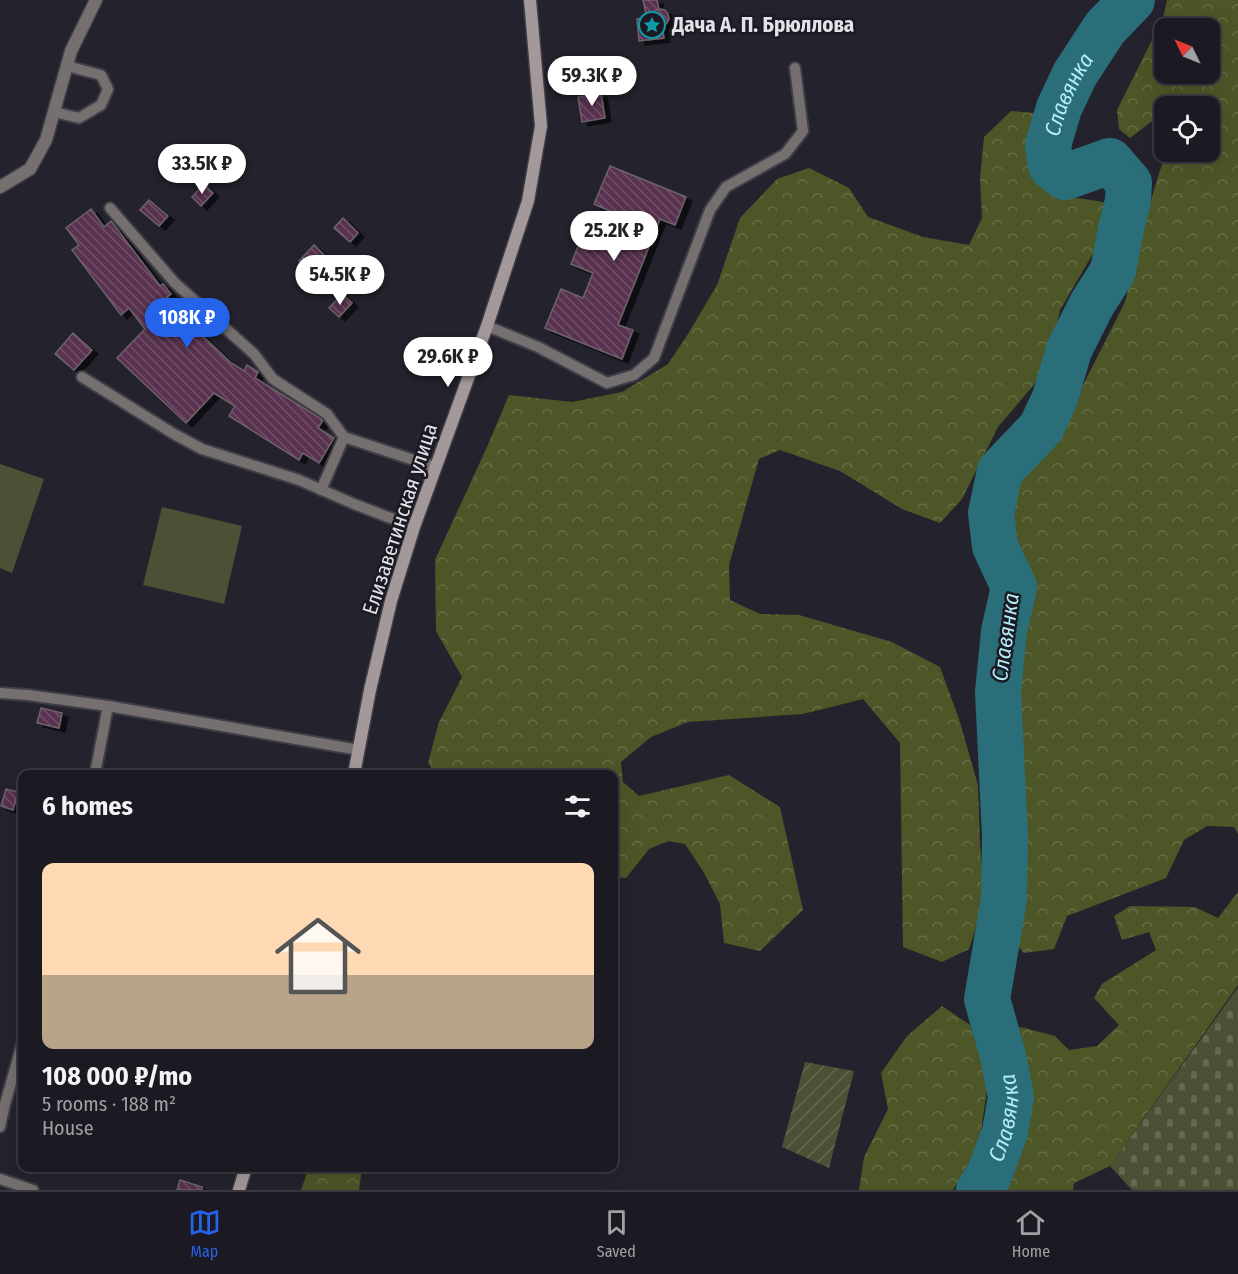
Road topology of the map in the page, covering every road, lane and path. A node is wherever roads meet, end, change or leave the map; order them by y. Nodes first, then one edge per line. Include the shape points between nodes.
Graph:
1 (96, 0) edge
2 (530, 0) edge
3 (67, 66) junction
4 (795, 68) dead end
5 (54, 112) junction
6 (0, 186) edge
7 (110, 208) dead end
8 (487, 326) junction
9 (82, 377) dead end
10 (344, 437) junction
11 (435, 466) junction
12 (321, 489) junction
13 (414, 527) junction
14 (0, 693) edge
15 (108, 706) junction
16 (359, 750) junction
17 (96, 770) edge
18 (355, 770) edge
19 (18, 1056) edge
20 (3, 1103) edge
21 (0, 1127) edge
22 (244, 1172) edge
23 (0, 1179) edge
24 (33, 1190) edge
25 (239, 1190) edge

1 - 3 street
2 - 8 street, Елизаветинская улица via 541,126 528,201
3 - 5 street
3 - 5 lane via 101,75 108,89 101,105 79,118
4 - 8 lane via 803,131 785,154 726,187 710,210 654,358 634,375 607,383
5 - 6 street via 46,140 30,169
7 - 10 lane via 175,283 254,354 273,379 327,414
8 - 11 street, Елизаветинская улица
9 - 12 lane via 202,449
10 - 11 lane
10 - 12 lane
11 - 13 street, Елизаветинская улица
12 - 13 lane
13 - 16 street, Елизаветинская улица via 391,601
14 - 15 lane
15 - 16 lane
15 - 17 lane
16 - 18 street, Елизаветинская улица
19 - 20 lane
20 - 21 lane
22 - 25 street
23 - 24 lane

